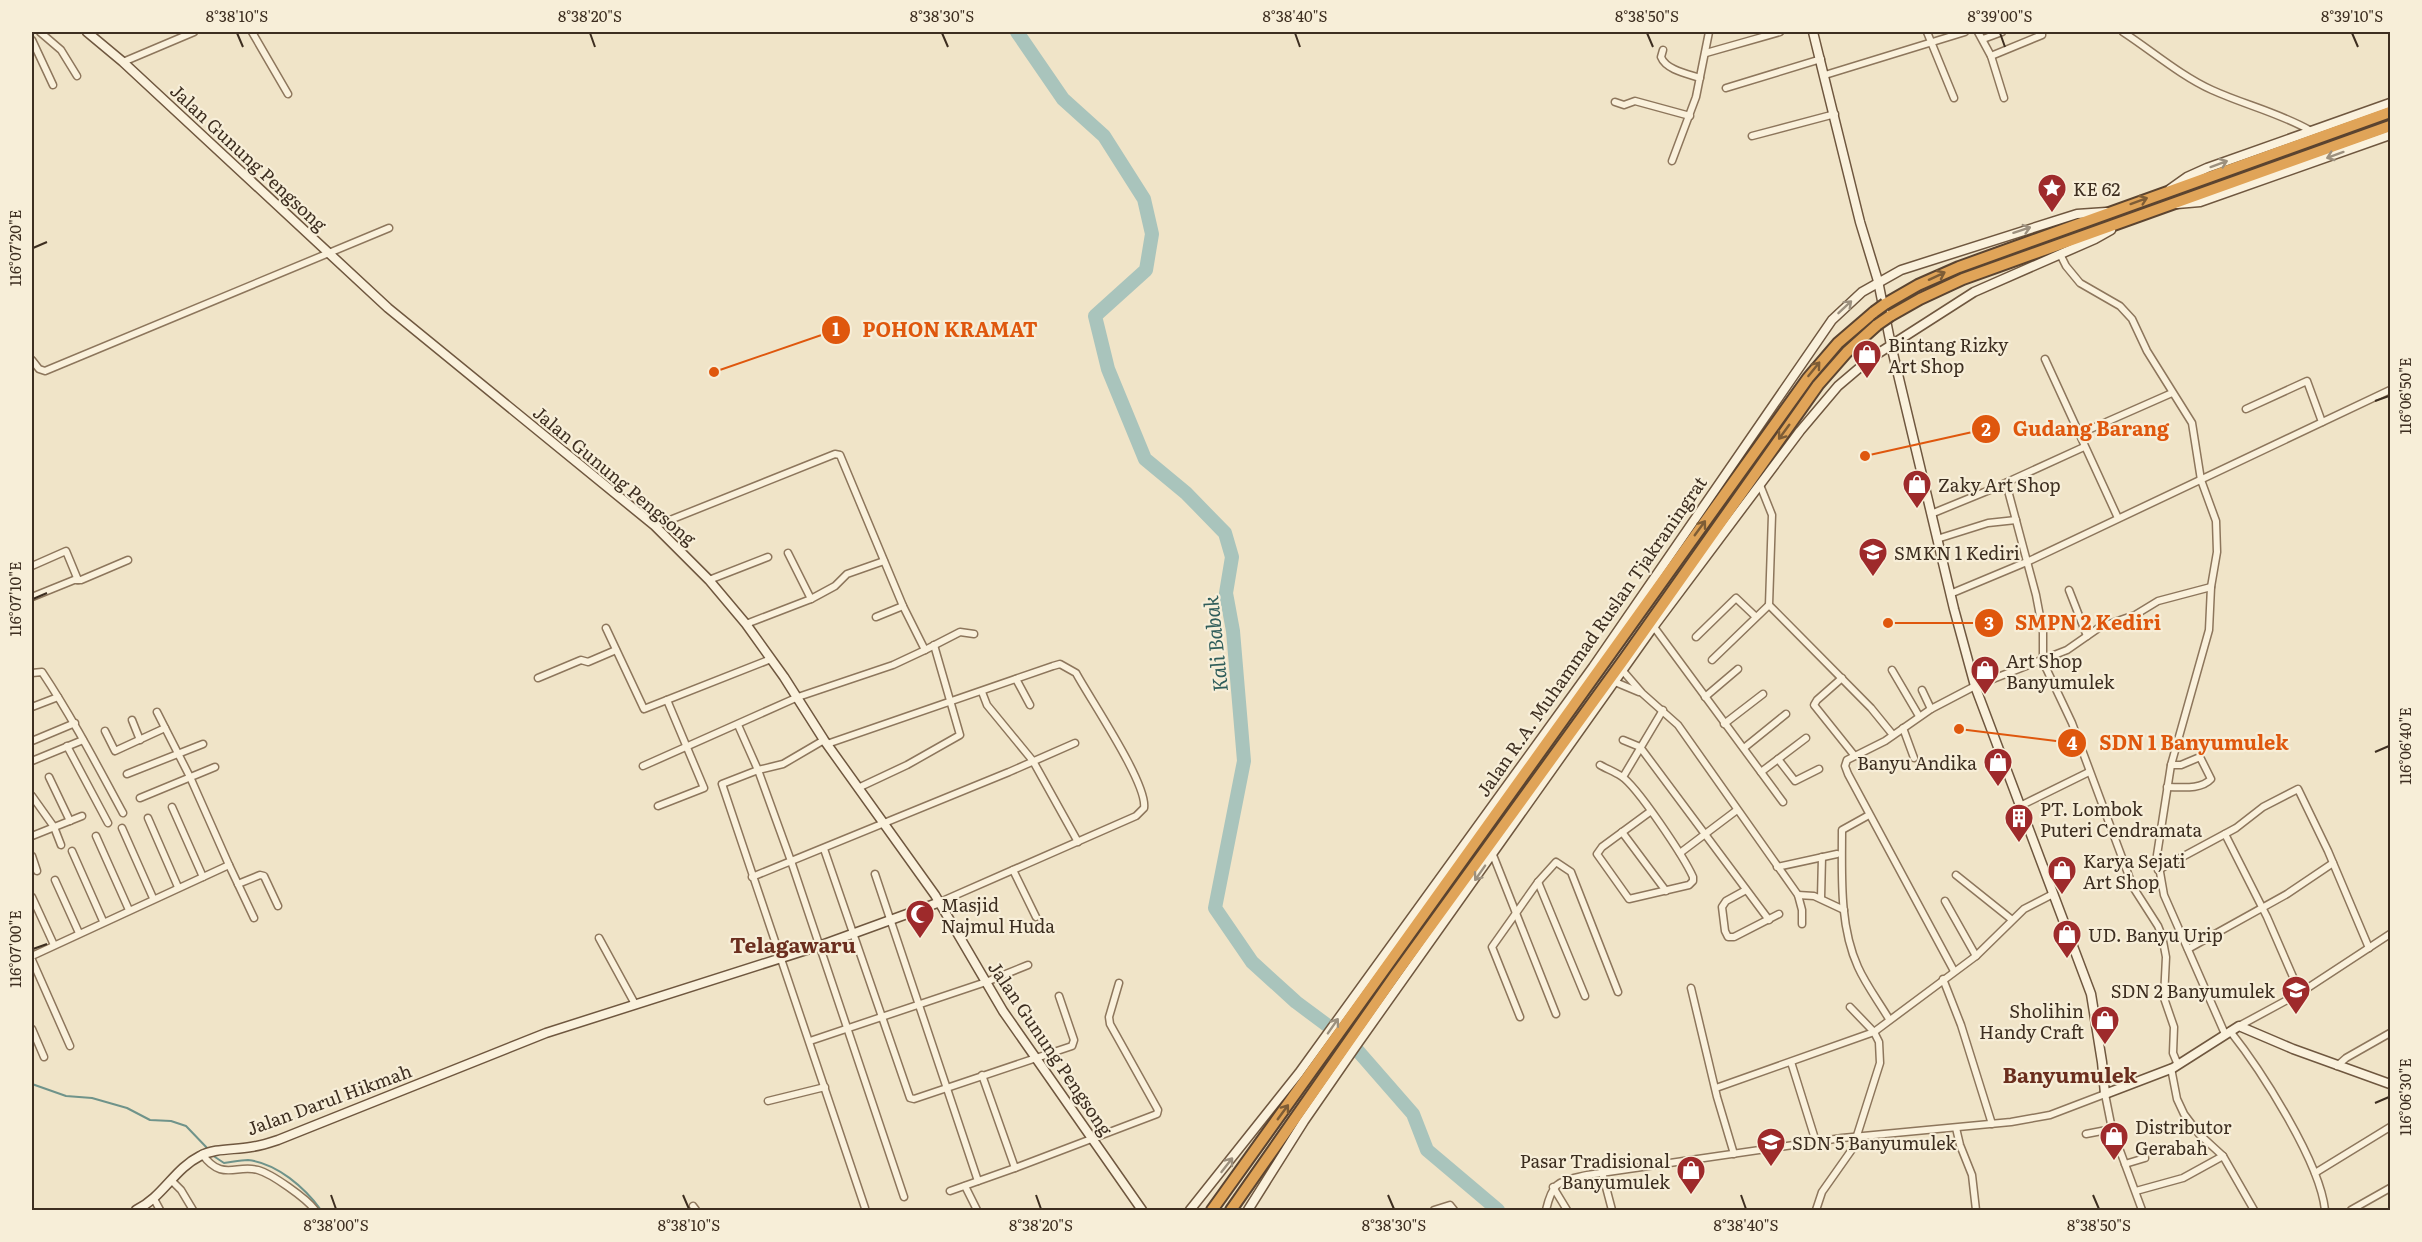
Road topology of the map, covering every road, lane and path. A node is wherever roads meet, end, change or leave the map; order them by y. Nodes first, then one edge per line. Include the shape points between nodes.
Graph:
1 (40, 32) edge
2 (87, 32) edge
3 (194, 32) edge
4 (252, 32) edge
5 (1708, 32) edge
6 (1780, 32) edge
7 (1813, 32) edge
8 (1927, 32) edge
9 (1965, 32) edge
10 (1978, 32) edge
11 (2002, 32) edge
12 (2123, 32) edge
13 (2042, 35) dead end
14 (1983, 39) junction
15 (32, 40) edge
16 (1932, 42) junction
17 (1663, 50) dead end
18 (1706, 53) junction
19 (1991, 56) junction
20 (1821, 59) junction
21 (123, 62) junction
22 (1825, 75) junction
23 (77, 76) dead end
24 (1701, 78) junction
25 (53, 85) dead end
26 (1726, 88) dead end
27 (288, 94) dead end
28 (1954, 98) dead end
29 (2004, 98) dead end
30 (1615, 102) dead end
31 (2391, 102) edge
32 (2391, 112) edge
33 (1835, 114) junction
34 (1690, 116) junction
35 (2391, 126) edge
36 (2311, 131) junction
37 (2391, 135) edge
38 (1752, 136) dead end
39 (1672, 161) dead end
40 (2167, 191) junction
41 (2174, 204) junction
42 (2109, 212) junction
43 (2119, 224) junction
44 (388, 228) dead end
45 (330, 254) junction
46 (2060, 254) junction
47 (1878, 281) junction
48 (1891, 345) junction
49 (32, 360) edge
50 (2045, 360) dead end
51 (2391, 390) edge
52 (2172, 393) junction
53 (2246, 409) dead end
54 (2322, 422) junction
55 (2079, 434) junction
56 (2084, 447) junction
57 (2201, 480) junction
58 (2006, 483) junction
59 (1760, 485) junction
60 (1931, 514) junction
61 (2118, 518) junction
62 (2016, 520) junction
63 (655, 526) junction
64 (1937, 539) junction
65 (788, 553) dead end
66 (768, 557) dead end
67 (129, 560) dead end
68 (884, 561) junction
69 (2029, 561) junction
70 (32, 566) edge
71 (78, 580) junction
72 (709, 580) junction
73 (2211, 587) junction
74 (2069, 590) dead end
75 (1950, 594) junction
76 (32, 597) edge
77 (811, 599) junction
78 (1769, 605) junction
79 (903, 606) junction
80 (1630, 612) junction
81 (876, 617) dead end
82 (1756, 617) junction
83 (746, 624) junction
84 (606, 628) dead end
85 (1653, 628) junction
86 (974, 634) dead end
87 (2087, 636) junction
88 (1696, 637) dead end
89 (1621, 638) junction
90 (1634, 644) junction
91 (934, 645) junction
92 (616, 650) junction
93 (924, 650) junction
94 (1609, 656) junction
95 (1625, 658) junction
96 (771, 659) junction
97 (2043, 659) junction
98 (1712, 660) dead end
99 (1593, 667) junction
100 (1738, 669) dead end
101 (1892, 670) dead end
102 (1623, 671) junction
103 (32, 673) edge
104 (538, 678) dead end
105 (1842, 678) junction
106 (1016, 679) junction
107 (1615, 682) junction
108 (1975, 686) junction
109 (1922, 690) dead end
110 (982, 692) junction
111 (1642, 693) junction
112 (1763, 694) dead end
113 (58, 697) junction
114 (1705, 697) junction
115 (798, 698) junction
116 (667, 700) junction
117 (950, 702) junction
118 (1030, 705) dead end
119 (32, 707) edge
120 (1931, 709) junction
121 (1663, 710) junction
122 (157, 712) dead end
123 (1786, 714) dead end
124 (1919, 716) junction
125 (132, 720) dead end
126 (75, 723) junction
127 (1724, 724) junction
128 (738, 725) junction
129 (165, 728) junction
130 (1903, 728) junction
131 (105, 731) dead end
132 (1893, 735) junction
133 (1806, 738) dead end
134 (83, 740) junction
135 (140, 740) junction
136 (1623, 740) dead end
137 (32, 741) edge
138 (826, 742) junction
139 (1075, 743) dead end
140 (203, 744) dead end
141 (67, 746) junction
142 (687, 747) junction
143 (1640, 747) junction
144 (1744, 748) junction
145 (178, 753) junction
146 (1854, 755) junction
147 (1914, 758) dead end
148 (1778, 759) junction
149 (32, 761) edge
150 (1033, 761) junction
151 (1600, 765) dead end
152 (2171, 765) junction
153 (644, 766) dead end
154 (215, 767) dead end
155 (1819, 769) dead end
156 (758, 770) junction
157 (1761, 772) junction
158 (2089, 772) junction
159 (127, 774) dead end
160 (49, 777) dead end
161 (190, 777) junction
162 (1623, 777) junction
163 (2167, 787) junction
164 (858, 788) junction
165 (32, 796) edge
166 (140, 798) dead end
167 (1783, 802) dead end
168 (658, 806) dead end
169 (2020, 806) junction
170 (172, 807) dead end
171 (1737, 810) junction
172 (1651, 811) junction
173 (123, 813) dead end
174 (1869, 815) junction
175 (82, 816) dead end
176 (148, 818) dead end
177 (70, 820) junction
178 (108, 823) dead end
179 (884, 823) junction
180 (54, 827) junction
181 (122, 828) dead end
182 (1622, 832) junction
183 (1706, 834) junction
184 (2225, 834) junction
185 (32, 836) edge
186 (96, 836) dead end
187 (1078, 842) junction
188 (61, 845) dead end
189 (824, 849) junction
190 (72, 851) dead end
191 (1680, 853) junction
192 (1837, 854) dead end
193 (1493, 855) junction
194 (32, 856) edge
195 (1822, 857) junction
196 (790, 861) junction
197 (2332, 863) junction
198 (229, 865) junction
199 (1777, 867) junction
200 (1013, 870) junction
201 (2158, 870) junction
202 (37, 871) dead end
203 (875, 874) dead end
204 (1956, 874) dead end
205 (203, 877) junction
206 (752, 877) junction
207 (55, 880) dead end
208 (1538, 882) junction
209 (238, 884) junction
210 (178, 887) junction
211 (1746, 890) junction
212 (1666, 891) junction
213 (2053, 894) junction
214 (1798, 896) junction
215 (32, 897) edge
216 (153, 898) junction
217 (1821, 898) junction
218 (1945, 901) dead end
219 (940, 902) junction
220 (278, 906) dead end
221 (2262, 908) junction
222 (129, 910) junction
223 (1844, 910) junction
224 (1779, 914) dead end
225 (1517, 915) junction
226 (1036, 917) dead end
227 (254, 918) dead end
228 (2011, 919) junction
229 (891, 920) junction
230 (1769, 920) junction
231 (103, 921) junction
232 (1802, 924) dead end
233 (79, 933) junction
234 (854, 933) junction
235 (1405, 933) junction
236 (2391, 934) edge
237 (599, 938) dead end
238 (54, 945) junction
239 (819, 945) junction
240 (2369, 948) junction
241 (2188, 949) junction
242 (32, 956) edge
243 (1976, 956) junction
244 (779, 958) junction
245 (32, 960) edge
246 (1028, 965) dead end
247 (1954, 971) junction
248 (1400, 978) junction
249 (1943, 979) junction
250 (986, 982) junction
251 (1119, 983) dead end
252 (1691, 988) dead end
253 (1618, 992) dead end
254 (2300, 993) junction
255 (1059, 996) dead end
256 (1584, 996) dead end
257 (635, 1004) junction
258 (919, 1005) junction
259 (1850, 1007) dead end
260 (1556, 1014) dead end
261 (1520, 1017) dead end
262 (882, 1018) junction
263 (1889, 1019) junction
264 (2239, 1026) junction
265 (32, 1029) edge
266 (846, 1029) junction
267 (1874, 1032) junction
268 (2227, 1032) junction
269 (2391, 1033) edge
270 (810, 1041) junction
271 (69, 1046) dead end
272 (44, 1057) dead end
273 (1035, 1059) junction
274 (1791, 1062) junction
275 (2337, 1066) junction
276 (2175, 1067) junction
277 (982, 1075) junction
278 (1303, 1075) junction
279 (2391, 1084) edge
280 (825, 1087) junction
281 (1323, 1087) junction
282 (946, 1088) junction
283 (1716, 1088) junction
284 (2105, 1094) junction
285 (768, 1101) dead end
286 (1992, 1124) junction
287 (2391, 1127) edge
288 (1956, 1128) junction
289 (2112, 1129) junction
290 (2086, 1134) dead end
291 (1857, 1137) junction
292 (1091, 1138) junction
293 (1816, 1142) junction
294 (207, 1153) junction
295 (1734, 1154) junction
296 (2223, 1156) junction
297 (2145, 1158) dead end
298 (2125, 1164) junction
299 (1015, 1168) junction
300 (1602, 1172) junction
301 (2315, 1173) junction
302 (172, 1181) junction
303 (978, 1181) junction
304 (965, 1186) junction
305 (1553, 1187) junction
306 (2391, 1188) edge
307 (950, 1191) dead end
308 (2136, 1191) junction
309 (904, 1197) dead end
310 (154, 1199) junction
311 (865, 1208) dead end
312 (136, 1210) edge
313 (160, 1210) edge
314 (193, 1210) edge
315 (315, 1210) edge
316 (976, 1210) edge
317 (1142, 1210) edge
318 (1190, 1210) edge
319 (1212, 1210) edge
320 (1231, 1210) edge
321 (1248, 1210) edge
322 (1434, 1210) edge
323 (1454, 1210) edge
324 (1546, 1210) edge
325 (1567, 1210) edge
326 (1612, 1210) edge
327 (1816, 1210) edge
328 (1976, 1210) edge
329 (2142, 1210) edge
330 (2254, 1210) edge
331 (2325, 1210) edge
332 (2351, 1210) edge

1 - 23 street via 61,50
2 - 21 street, Jalan Gunung Pengsong
3 - 21 street
4 - 27 street
5 - 18 street
6 - 18 street
7 - 20 street
8 - 16 street
9 - 16 street
10 - 14 street
11 - 14 street
12 - 36 street via 2210,89
13 - 19 street
14 - 19 street
15 - 25 street
16 - 22 street
16 - 28 street
17 - 24 street via 1661,57 1665,63
18 - 24 street
19 - 29 street
20 - 22 street
20 - 26 street
21 - 45 street, Jalan Gunung Pengsong
22 - 33 street
24 - 34 street
30 - 34 street via 1624,105 1634,101
31 - 36 street, Jalan R.A. Muhammad Ruslan Tjakraningrat
32 - 40 highway, Jalan R.A. Muhammad Ruslan Tjakraningrat
33 - 38 street
33 - 47 street
34 - 39 street
35 - 41 highway, Jalan R.A. Muhammad Ruslan Tjakraningrat
40 -> 36 street, Jalan R.A. Muhammad Ruslan Tjakraningrat via 2207,168
37 -> 41 street, Jalan R.A. Muhammad Ruslan Tjakraningrat via 2200,202
42 -> 40 highway, Jalan R.A. Muhammad Ruslan Tjakraningrat
41 - 43 highway, Jalan R.A. Muhammad Ruslan Tjakraningrat
47 -> 42 street, Jalan R.A. Muhammad Ruslan Tjakraningrat via 1940,256 2038,225 2077,214
89 -> 42 highway, Jalan R.A. Muhammad Ruslan Tjakraningrat, bridge via 1808,378 1838,343 1885,304 1938,275
43 - 46 street, Jalan R.A. Muhammad Ruslan Tjakraningrat
43 -> 90 highway, Jalan R.A. Muhammad Ruslan Tjakraningrat, bridge via 1945,286 1877,325 1818,385
44 - 45 street
45 - 49 street via 48,370 39,369
45 - 63 street, Jalan Gunung Pengsong via 414,330
46 - 48 street, Jalan R.A. Muhammad Ruslan Tjakraningrat via 1974,292
46 - 52 street via 2080,283 2120,306 2132,319
47 - 48 street
80 -> 47 street, Jalan R.A. Muhammad Ruslan Tjakraningrat via 1820,334 1842,309
48 - 59 street, Jalan R.A. Muhammad Ruslan Tjakraningrat via 1838,386
48 - 60 street
50 - 55 street
51 - 54 street
52 - 55 street
52 - 57 street via 2193,426
53 - 54 street via 2307,381
54 - 57 street
55 - 56 street
56 - 58 street
56 - 61 street
57 - 61 street
57 - 73 street via 2217,536
58 - 60 street
58 - 62 street
59 - 78 street via 1772,515
59 - 85 street, Jalan R.A. Muhammad Ruslan Tjakraningrat
60 - 64 street
61 - 69 street
62 - 64 street via 1988,523
62 - 69 street
63 - 68 street via 838,454
63 - 72 street, Jalan Gunung Pengsong
64 - 75 street
65 - 77 street
66 - 72 street
67 - 71 street
68 - 77 street via 847,574 835,586
68 - 79 street
69 - 75 street
69 - 97 street via 2043,632
70 - 71 street via 66,551
71 - 76 street
72 - 83 street, Jalan Gunung Pengsong
73 - 87 street via 2158,601
73 - 152 street via 2209,630
74 - 87 street
75 - 108 street
77 - 83 street
78 - 82 street
78 - 105 street
79 - 81 street
79 - 93 street
80 - 89 highway
80 - 99 street, Jalan R.A. Muhammad Ruslan Tjakraningrat
82 - 88 street via 1736,598
82 - 98 street
83 - 96 street, Jalan Gunung Pengsong
84 - 92 street
85 - 90 highway
85 - 102 street, Jalan R.A. Muhammad Ruslan Tjakraningrat
85 - 114 street
86 - 91 street via 960,632
87 - 97 street via 2071,648
89 - 94 highway, Jalan R.A. Muhammad Ruslan Tjakraningrat
90 - 95 highway, Jalan R.A. Muhammad Ruslan Tjakraningrat
91 - 93 street
91 - 117 street
92 - 104 street
92 - 116 street via 643,709
93 - 115 street
94 - 99 highway
94 - 235 highway, Jalan R.A. Muhammad Ruslan Tjakraningrat
95 - 102 highway
95 - 248 highway, Jalan R.A. Muhammad Ruslan Tjakraningrat
96 - 115 street, Jalan Gunung Pengsong
96 - 116 street
97 - 108 street
97 - 158 street
99 - 235 street, Jalan R.A. Muhammad Ruslan Tjakraningrat
100 - 114 street
101 - 124 street
102 - 107 street, Jalan R.A. Muhammad Ruslan Tjakraningrat
102 - 111 street
103 - 113 street via 42,672
105 - 132 street
105 - 146 street via 1814,704
106 - 110 street
106 - 118 street
106 - 187 street via 1060,664 1076,673 1121,749 1145,800 1141,813
107 - 111 street
107 - 193 street, Jalan R.A. Muhammad Ruslan Tjakraningrat
108 - 120 street
108 - 169 street
109 - 120 street
110 - 117 street
110 - 150 street via 987,705
111 - 121 street
112 - 127 street
113 - 119 street
113 - 126 street
114 - 127 street
115 - 128 street
115 - 138 street, Jalan Gunung Pengsong
116 - 142 street
117 - 138 street
117 - 164 street via 959,736
120 - 124 street
121 - 143 street
121 - 171 street via 1682,730
122 - 129 street
123 - 144 street
124 - 130 street
125 - 135 street
126 - 134 street
126 - 137 street
127 - 144 street
128 - 142 street
128 - 156 street
129 - 135 street
129 - 145 street
130 - 132 street
130 - 147 street
131 - 135 street via 115,751
132 - 146 street
133 - 148 street
134 - 141 street
134 - 173 street
136 - 143 street
138 - 156 street via 783,764
138 - 164 street, Jalan Gunung Pengsong
139 - 150 street
140 - 145 street
141 - 149 street
141 - 178 street
142 - 153 street
142 - 168 street via 703,789
143 - 162 street
143 - 183 street
144 - 157 street
145 - 159 street
145 - 161 street
146 - 174 street via 1845,766
148 - 155 street via 1795,781
148 - 157 street
150 - 179 street
150 - 187 street
151 - 162 street
152 - 163 street
152 - 163 street via 2200,757 2211,779 2196,786
154 - 161 street
156 - 196 street
156 - 206 street via 722,784
157 - 167 street
158 - 169 street
158 - 276 street via 2133,887 2158,926 2164,945 2164,998 2174,1027
160 - 177 street
161 - 166 street
161 - 198 street
162 - 172 street
163 - 201 street
164 - 179 street, Jalan Gunung Pengsong
165 - 180 street
169 - 213 street
170 - 205 street
171 - 183 street
171 - 199 street
172 - 182 street
172 - 191 street
174 - 223 street via 1842,831
174 - 247 street
175 - 177 street
176 - 210 street
177 - 180 street
179 - 189 street
179 - 219 street, Jalan Gunung Pengsong
180 - 185 street
180 - 188 street
181 - 216 street
182 - 212 street
182 - 212 street via 1597,854 1625,896 1632,899
183 - 191 street
183 - 211 street
184 - 197 street via 2262,807 2298,789
184 - 201 street
184 - 221 street
186 - 222 street
187 - 200 street
189 - 196 street
189 - 234 street
190 - 231 street
191 - 212 street via 1693,881
192 - 195 street
193 - 225 street
193 -> 248 street, Jalan R.A. Muhammad Ruslan Tjakraningrat
194 - 202 street
195 - 199 street
195 - 217 street
196 - 206 street
196 - 239 street
197 - 221 street
197 - 240 street
198 - 205 street
198 - 209 street
199 - 214 street
200 - 219 street
200 - 226 street
201 - 241 street via 2164,895
203 - 229 street
204 - 228 street
205 - 210 street
206 - 244 street
207 - 233 street
208 - 225 street
208 - 253 street via 1556,862 1571,872
208 - 256 street
209 - 220 street via 264,876
209 - 227 street
210 - 216 street
211 - 230 street
211 - 230 street via 1722,907 1727,935 1734,937
213 - 228 street via 2030,904
213 - 284 street via 2091,994
214 - 217 street
214 - 232 street
215 - 238 street
216 - 222 street
217 - 223 street
218 - 243 street
219 - 229 street, Jalan Darul Hikmah
219 - 250 street, Jalan Gunung Pengsong
221 - 241 street
221 - 254 street
222 - 231 street
223 - 263 street via 1849,944 1859,969
224 - 230 street
225 - 260 street
225 - 261 street via 1492,947
228 - 243 street
229 - 234 street, Jalan Darul Hikmah
229 - 258 street
231 - 233 street
233 - 238 street
234 - 239 street, Jalan Darul Hikmah
234 - 262 street
278 -> 235 highway, Jalan R.A. Muhammad Ruslan Tjakraningrat
236 - 240 street
237 - 257 street
238 - 242 street
239 - 244 street, Jalan Darul Hikmah
239 - 266 street
240 - 254 street
241 - 268 street
243 - 247 street
244 - 257 street, Jalan Darul Hikmah
244 - 270 street
245 - 271 street
246 - 250 street
247 - 249 street
248 - 281 highway, Jalan R.A. Muhammad Ruslan Tjakraningrat
249 - 263 street
249 - 286 street
250 - 258 street
250 - 273 street, Jalan Gunung Pengsong
251 - 292 street via 1110,1024 1158,1113
252 - 283 street
254 - 264 street
255 - 273 street via 1074,1043
257 - 294 street, Jalan Darul Hikmah via 546,1033 285,1137 249,1148
258 - 262 street
258 - 282 street
259 - 267 street
262 - 266 street
262 - 282 street via 908,1097 914,1099
263 - 267 street
264 - 268 street
264 - 275 street
265 - 272 street
266 - 270 street
266 - 309 street
267 - 274 street
267 - 291 street via 1879,1042 1880,1063
268 - 276 street
268 - 301 street via 2246,1051
269 - 275 street
270 - 280 street
273 - 277 street
273 - 292 street, Jalan Gunung Pengsong
274 - 283 street
274 - 293 street
275 - 279 street
276 - 284 street
276 - 296 street via 2177,1099 2184,1114
277 - 282 street
277 - 299 street
318 -> 278 street, Jalan R.A. Muhammad Ruslan Tjakraningrat
319 -> 278 highway, Jalan R.A. Muhammad Ruslan Tjakraningrat
280 - 285 street
280 - 311 street
281 - 320 highway, Jalan R.A. Muhammad Ruslan Tjakraningrat
281 - 321 street, Jalan R.A. Muhammad Ruslan Tjakraningrat
282 - 303 street
283 - 295 street
284 - 286 street via 2050,1115
284 - 289 street
286 - 288 street
287 - 301 street
288 - 291 street
288 - 328 street via 1972,1174
289 - 290 street
289 - 298 street
291 - 293 street
291 - 327 street via 1822,1192
292 - 299 street
292 - 317 street, Jalan Gunung Pengsong
293 - 295 street
294 - 302 street via 181,1169
294 - 315 street via 214,1166 227,1171 263,1172 300,1195
295 - 300 street
296 - 308 street via 2183,1178
296 - 330 street
297 - 298 street
298 - 308 street
299 - 303 street
300 - 305 street
300 - 326 street
301 - 331 street
302 - 310 street
302 - 314 street
303 - 304 street
304 - 307 street
304 - 316 street
305 - 324 street
305 - 325 street
306 - 332 street
308 - 329 street
310 - 312 street
310 - 313 street
322 - 323 street via 1449,1205

